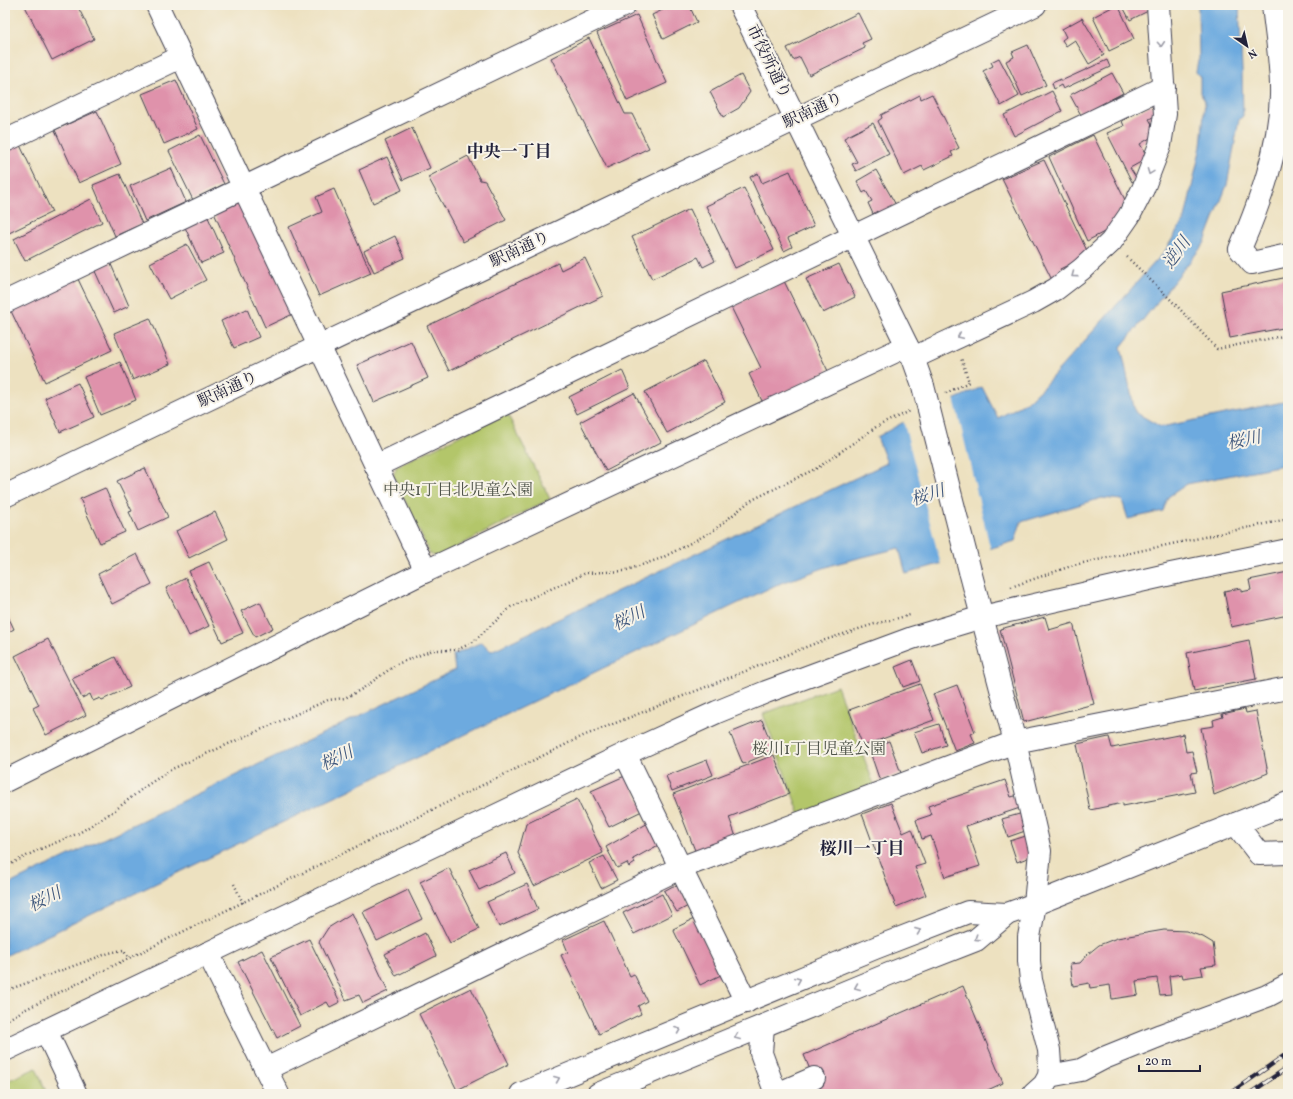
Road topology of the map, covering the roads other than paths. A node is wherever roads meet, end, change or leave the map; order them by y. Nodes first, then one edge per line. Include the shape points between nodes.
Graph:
1 (156, 5) edge
2 (625, 5) edge
3 (740, 5) edge
4 (1035, 5) edge
5 (1158, 5) edge
6 (1273, 5) edge
7 (182, 57) junction
8 (1164, 87) junction
9 (796, 119) junction
10 (5, 141) edge
11 (244, 188) junction
12 (853, 236) junction
13 (1288, 255) edge
14 (5, 302) edge
15 (319, 346) junction
16 (910, 352) junction
17 (376, 466) junction
18 (5, 496) edge
19 (1288, 550) edge
20 (426, 571) junction
21 (982, 618) junction
22 (1288, 688) edge
23 (1016, 742) junction
24 (625, 754) junction
25 (5, 781) edge
26 (1288, 803) edge
27 (1236, 824) junction
28 (1288, 853) edge
29 (680, 868) junction
30 (1035, 904) junction
31 (1007, 914) junction
32 (208, 952) junction
33 (1288, 985) edge
34 (746, 1002) junction
35 (763, 1026) junction
36 (46, 1031) junction
37 (5, 1050) edge
38 (266, 1069) junction
39 (1049, 1076) junction
40 (814, 1078) dead end
41 (76, 1094) edge
42 (278, 1094) edge
43 (521, 1094) edge
44 (598, 1094) edge
45 (777, 1094) edge
46 (1034, 1094) edge

1 - 7 street
2 - 11 street
3 - 9 street, 市役所通り
4 - 9 street, 駅南通り
5 -> 8 street
6 - 13 street via 1281,95 1279,128 1256,211 1240,249 1252,263
7 - 10 street
7 - 11 street
8 - 12 street
8 -> 16 street via 1165,114 1160,145 1143,189 1129,216 1110,242 1082,269 1056,289 1033,302
9 - 12 street, 市役所通り
9 - 15 street, 駅南通り
11 - 14 street
11 - 15 street
12 - 16 street, 市役所通り
12 - 17 street
15 - 17 street
15 - 18 street, 駅南通り
16 - 20 street
16 - 21 street, 市役所通り, bridge via 923,386
17 - 20 street
19 - 21 street via 1170,574
20 - 25 street
21 - 23 street, 市役所通り
21 - 24 street via 912,638 766,692
22 - 23 street
23 - 29 street
23 - 30 street, 市役所通り via 1040,852
24 - 29 street
24 - 32 street
26 - 27 street
27 - 28 street via 1259,854
27 - 30 street
29 - 34 street
29 - 38 street
30 - 31 street
30 - 39 street, 市役所通り via 1029,937 1029,961 1031,980 1049,1050
34 -> 31 street via 968,912
31 -> 35 street via 976,940
32 - 36 street
32 - 38 street
33 - 39 street via 1268,996 1161,1035 1080,1070
43 -> 34 street
35 -> 44 street
35 - 45 street via 761,1053
36 - 37 street
36 - 41 street
38 - 42 street
39 - 46 street
40 - 45 street

